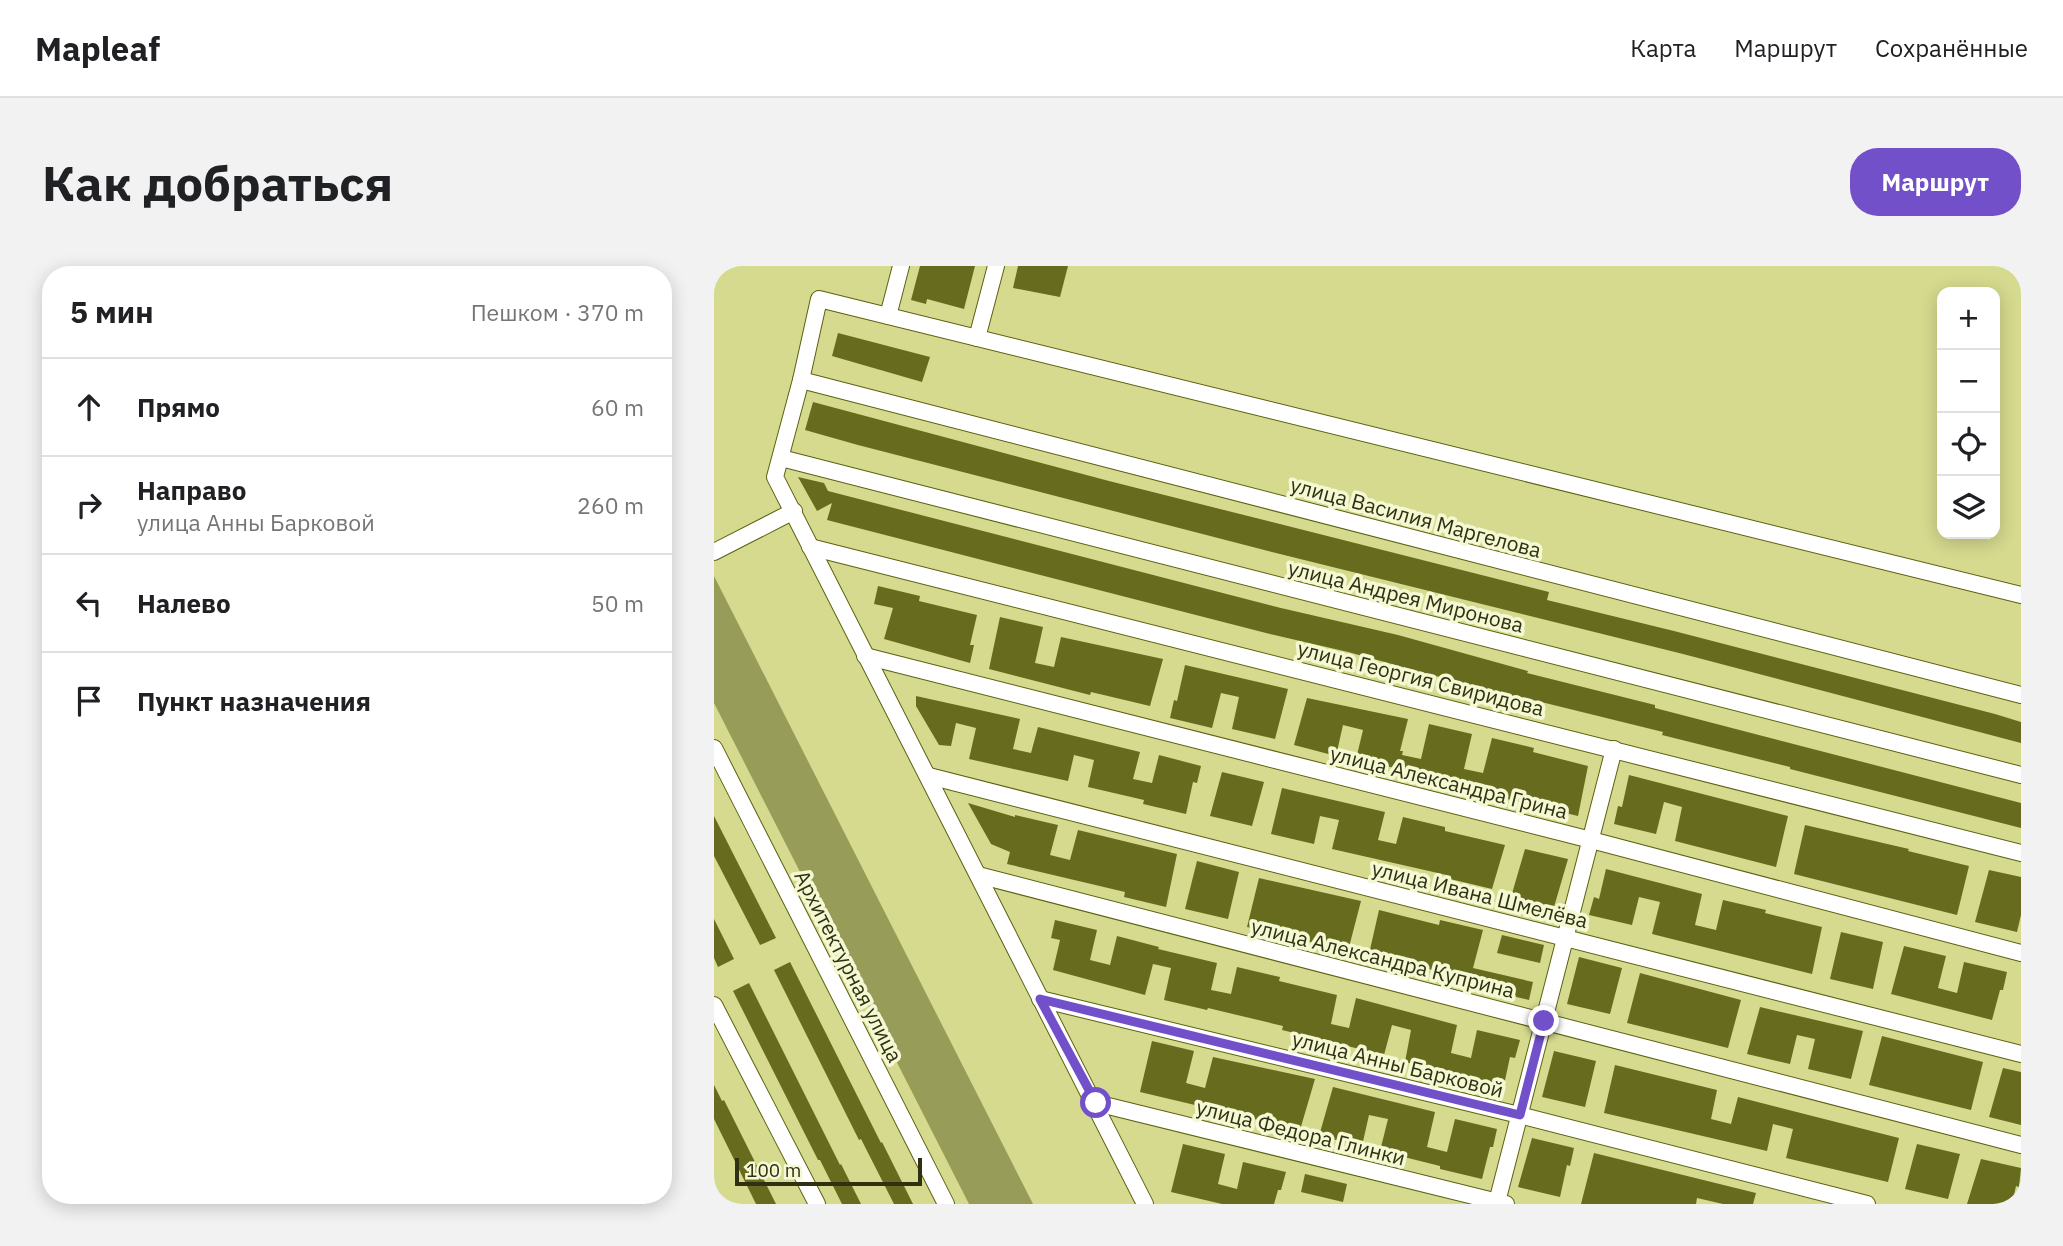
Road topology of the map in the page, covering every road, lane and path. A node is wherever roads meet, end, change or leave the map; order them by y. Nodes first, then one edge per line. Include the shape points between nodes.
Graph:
1 (901, 266) edge
2 (996, 266) edge
3 (888, 316) junction
4 (977, 338) junction
5 (801, 380) junction
6 (781, 458) junction
7 (794, 511) junction
8 (810, 547) junction
9 (714, 552) edge
10 (2021, 595) edge
11 (865, 656) junction
12 (2021, 695) edge
13 (714, 748) edge
14 (1614, 748) junction
15 (2021, 775) edge
16 (929, 776) junction
17 (1591, 840) junction
18 (2021, 853) edge
19 (978, 875) junction
20 (1565, 938) junction
21 (2021, 953) edge
22 (1040, 999) junction
23 (714, 1005) edge
24 (1544, 1021) junction
25 (2021, 1054) edge
26 (1096, 1103) junction
27 (1520, 1115) junction
28 (2021, 1145) edge
29 (1501, 1203) edge
30 (817, 1204) edge
31 (946, 1204) edge
32 (984, 1204) edge
33 (1016, 1204) edge
34 (1145, 1204) edge
35 (1867, 1204) edge

1 - 3 street
2 - 4 street
3 - 4 street
3 - 5 street via 820,299
4 - 10 street
5 - 6 street
5 - 12 street, улица Василия Маргелова
6 - 7 street via 775,477
6 - 15 street, улица Андрея Миронова
7 - 8 street
7 - 9 street
8 - 11 street
8 - 14 street, улица Георгия Свиридова
11 - 16 street
11 - 17 street, улица Александра Грина
13 - 31 street, Архитектурная улица
14 - 17 street
14 - 18 street, улица Георгия Свиридова
16 - 19 street
16 - 20 street, улица Ивана Шмелёва
17 - 20 street
17 - 21 street, улица Александра Грина
19 - 22 street
19 - 24 street, улица Александра Куприна
20 - 24 street
20 - 25 street, улица Ивана Шмелёва
22 - 26 street
22 - 27 street, улица Анны Барковой
23 - 30 street
24 - 27 street
24 - 28 street, улица Александра Куприна
26 - 29 street, улица Федора Глинки
26 - 34 street
27 - 29 street
27 - 35 street, улица Анны Барковой
32 - 33 path via 978,1192 985,1178 999,1176

